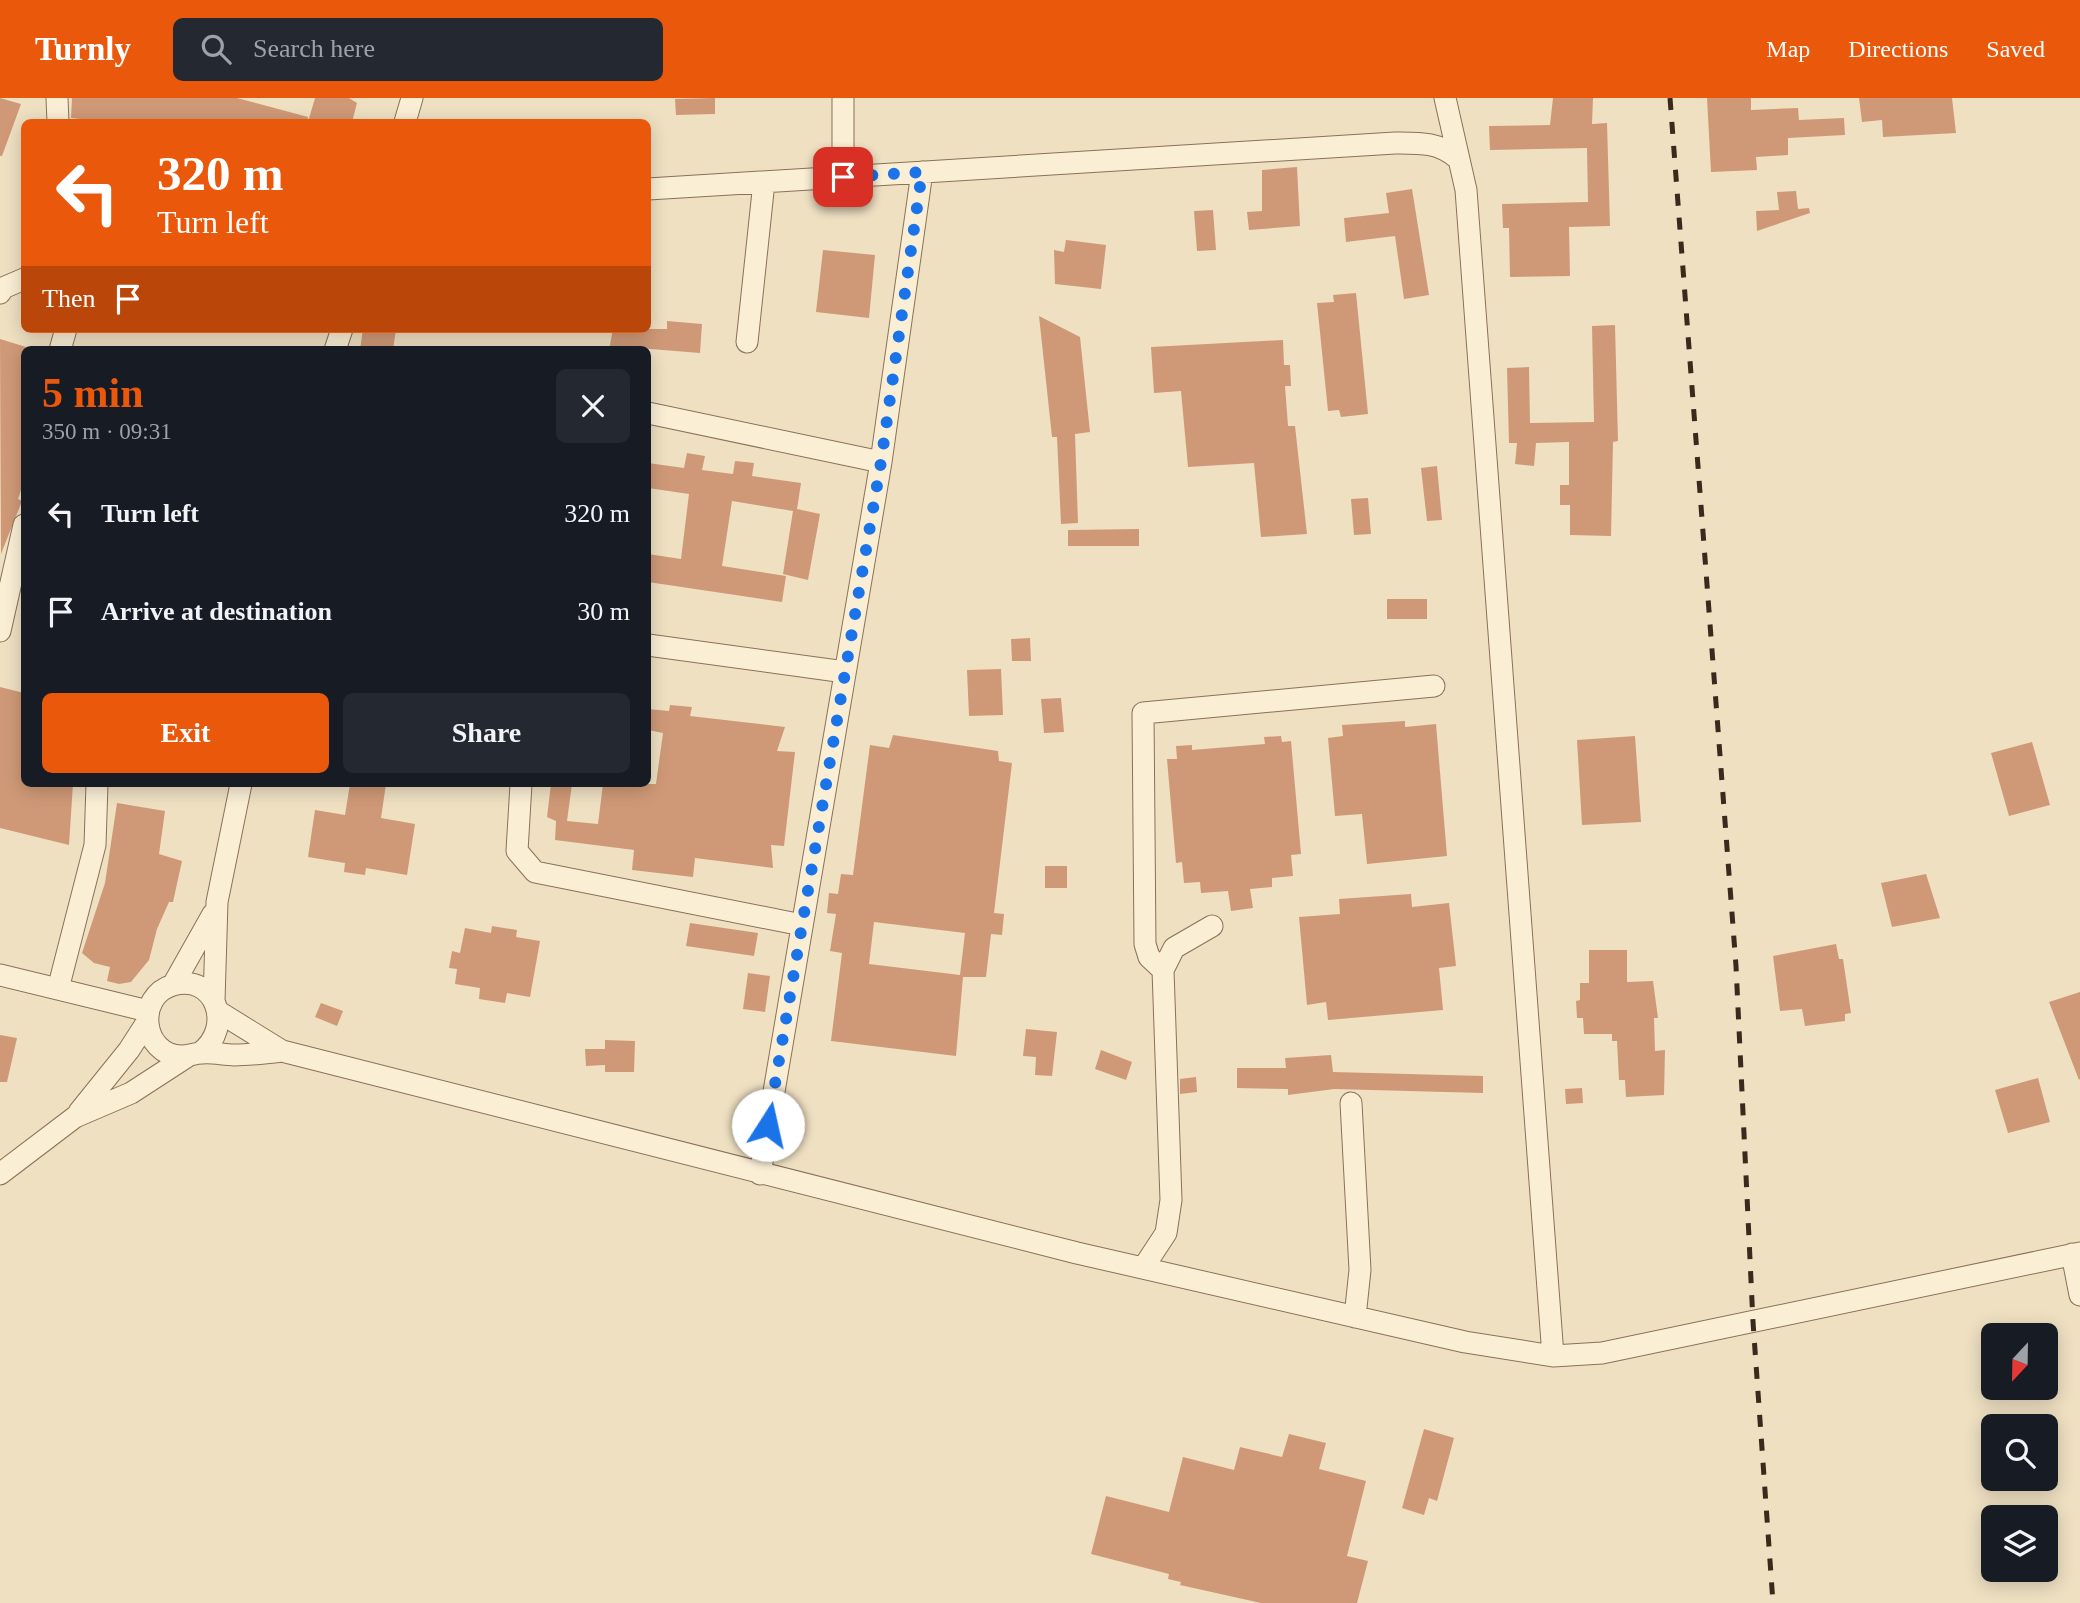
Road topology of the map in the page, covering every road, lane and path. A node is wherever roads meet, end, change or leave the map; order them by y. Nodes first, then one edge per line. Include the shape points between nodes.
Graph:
1 (57, 98) edge
2 (412, 98) edge
3 (843, 98) edge
4 (1445, 98) edge
5 (58, 119) edge
6 (406, 119) edge
7 (1457, 159) junction
8 (922, 172) junction
9 (843, 177) junction
10 (764, 182) junction
11 (651, 189) edge
12 (21, 280) edge
13 (0, 293) edge
14 (747, 342) dead end
15 (651, 414) edge
16 (881, 462) junction
17 (21, 538) edge
18 (0, 631) edge
19 (651, 645) edge
20 (845, 672) junction
21 (1434, 686) dead end
22 (97, 787) edge
23 (239, 787) edge
24 (521, 787) edge
25 (217, 902) junction
26 (802, 925) junction
27 (1212, 926) dead end
28 (1163, 970) junction
29 (0, 975) edge
30 (173, 985) junction
31 (58, 989) junction
32 (217, 1007) junction
33 (147, 1016) junction
34 (282, 1051) junction
35 (194, 1054) junction
36 (1351, 1102) dead end
37 (75, 1117) junction
38 (0, 1174) edge
39 (760, 1174) junction
40 (2076, 1254) edge
41 (1143, 1268) junction
42 (2080, 1295) edge
43 (1355, 1317) junction
44 (1553, 1356) junction

1 - 5 street
2 - 6 street
3 - 9 street
4 - 7 street
7 - 8 street via 1444,147 1395,143
7 - 44 street via 1466,190
8 - 9 street
8 - 16 street
9 - 10 street
10 - 11 street
10 - 14 street
12 - 13 street
15 - 16 street
16 - 20 street
17 - 18 street
19 - 20 street
20 - 26 street
21 - 28 street via 1143,713 1145,944 1149,957
22 - 31 street via 95,845
23 - 25 street
24 - 26 street via 517,851 535,872
25 - 30 street
25 - 32 street
26 - 39 street
27 - 28 street via 1174,948
28 - 41 street via 1171,1200 1166,1233
29 - 31 street
30 - 32 street via 197,986
30 - 33 street via 153,999
31 - 33 street
32 - 34 street
32 - 35 street via 217,1034
33 - 35 street via 149,1033 164,1051
33 - 37 street via 129,1050
34 - 35 street
34 - 39 street
35 - 37 street via 131,1093
36 - 43 street via 1360,1270
37 - 38 street
39 - 41 street
40 - 42 street
40 - 44 street via 1602,1353
41 - 43 street
43 - 44 street

